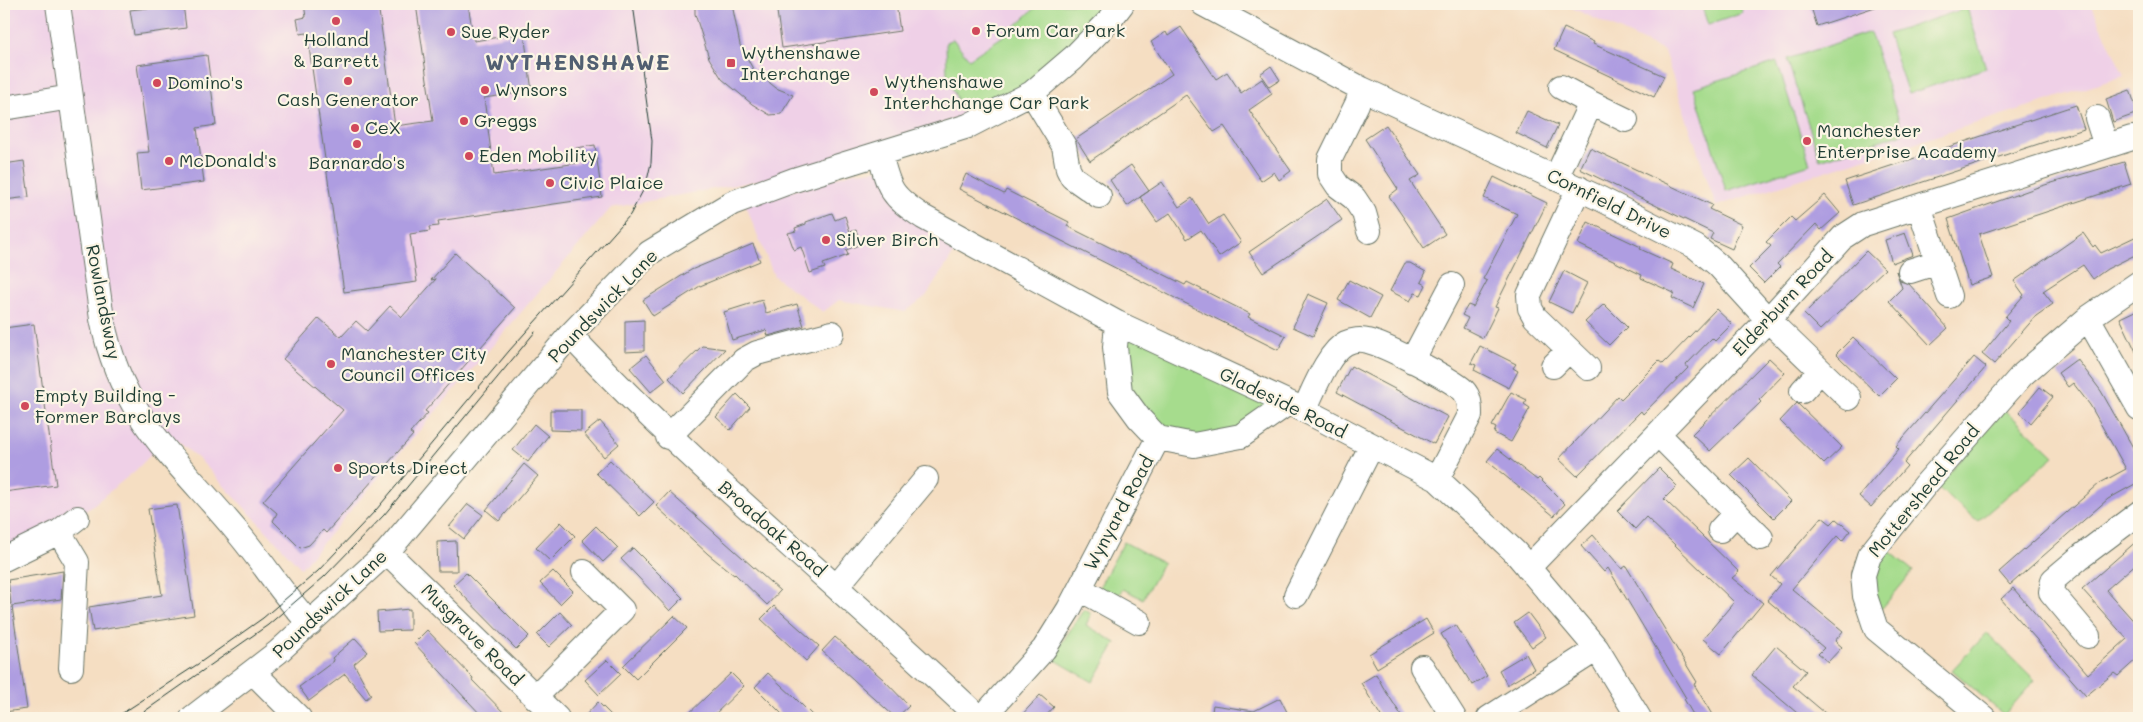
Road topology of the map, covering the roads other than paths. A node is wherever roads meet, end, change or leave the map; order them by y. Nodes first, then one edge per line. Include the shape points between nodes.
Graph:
1 (58, 4) edge
2 (1122, 4) edge
3 (1203, 4) edge
4 (1561, 87) dead end
5 (1362, 88) junction
6 (1032, 93) junction
7 (71, 97) junction
8 (1591, 103) junction
9 (4, 108) edge
10 (2097, 118) dead end
11 (1626, 120) dead end
12 (2132, 138) dead end
13 (2106, 146) junction
14 (880, 154) junction
15 (1556, 178) junction
16 (1579, 188) junction
17 (1099, 196) dead end
18 (1919, 206) junction
19 (1369, 231) dead end
20 (1938, 262) junction
21 (1910, 271) dead end
22 (2139, 283) edge
23 (1452, 285) dead end
24 (1949, 296) dead end
25 (2088, 318) junction
26 (1768, 320) junction
27 (1117, 323) junction
28 (832, 333) dead end
29 (570, 335) junction
30 (1412, 361) junction
31 (1588, 368) dead end
32 (1820, 371) junction
33 (1802, 391) dead end
34 (1849, 398) dead end
35 (1296, 407) junction
36 (2139, 408) edge
37 (1658, 434) junction
38 (668, 437) junction
39 (1158, 438) junction
40 (1371, 446) junction
41 (926, 479) dead end
42 (1437, 479) junction
43 (1736, 513) junction
44 (2139, 513) edge
45 (1720, 530) dead end
46 (1762, 538) dead end
47 (387, 552) junction
48 (4, 559) edge
49 (1528, 568) junction
50 (584, 572) dead end
51 (837, 586) junction
52 (1080, 589) junction
53 (1296, 595) dead end
54 (1139, 622) dead end
55 (310, 624) junction
56 (2088, 636) dead end
57 (1597, 650) junction
58 (1422, 667) dead end
59 (71, 668) dead end
60 (253, 672) junction
61 (535, 697) junction
62 (192, 718) edge
63 (299, 718) edge
64 (557, 718) edge
65 (980, 718) edge
66 (1454, 718) edge
67 (1489, 718) edge
68 (1638, 718) edge
69 (1984, 718) edge

1 - 7 street, Rowlandsway
2 - 6 street, Poundswick Lane via 1073,58
3 - 5 street, Cornfield Drive
4 - 8 street
5 - 15 street, Cornfield Drive
5 - 19 street via 1330,159 1330,174 1338,186 1354,198 1364,213
6 - 14 street, Poundswick Lane via 968,126
6 - 17 street via 1064,146 1072,177
7 - 9 street
7 - 55 street, Rowlandsway via 102,319 108,351 120,382 160,445 240,535
8 - 11 street
8 - 15 street
10 - 13 street
12 - 13 street, Elderburn Road
13 - 18 street, Elderburn Road
14 - 27 street, Gladeside Road via 888,186 902,203
14 - 29 street, Poundswick Lane via 794,180 732,203 705,218 649,253
15 - 16 street, Cornfield Drive
16 - 26 street, Cornfield Drive via 1696,247 1718,265
16 - 31 street via 1529,295 1530,308 1561,358
18 - 20 street
18 - 26 street, Elderburn Road via 1864,224 1843,237
20 - 21 street
20 - 24 street
22 - 25 street, Mottershead Road
23 - 30 street
25 - 36 street
25 - 69 street, Mottershead Road via 2022,375 1996,404 1891,525 1868,556 1863,575 1865,596 1876,629
26 - 32 street, Cornfield Drive
26 - 37 street, Elderburn Road
27 - 35 street, Gladeside Road
27 - 39 street, Wynyard Road via 1115,346 1120,392
28 - 38 street via 757,353 744,360
29 - 38 street, Broadoak Road
29 - 47 street, Poundswick Lane
30 - 35 street via 1368,340 1347,342 1338,348
30 - 42 street via 1463,390 1470,406 1470,415
32 - 33 street
32 - 34 street, Cornfield Drive
35 - 39 street, Wynyard Road via 1241,436 1194,445
35 - 40 street, Gladeside Road
37 - 43 street
37 - 49 street, Elderburn Road
38 - 51 street, Broadoak Road
39 - 52 street, Wynyard Road
40 - 42 street, Gladeside Road
40 - 53 street
41 - 51 street
42 - 49 street, Gladeside Road
43 - 45 street
43 - 46 street
44 - 56 street via 2053,580 2051,592
47 - 55 street, Poundswick Lane
47 - 61 street, Musgrave Road
48 - 59 street via 68,525 76,562
49 - 57 street, Gladeside Road
50 - 61 street via 622,610
51 - 65 street, Broadoak Road
52 - 54 street, Wynyard Road
52 - 65 street, Wynyard Road via 1044,649
55 - 60 street, Poundswick Lane
57 - 67 street
57 - 68 street, Gladeside Road
58 - 66 street
60 - 62 street, Poundswick Lane
60 - 63 street
61 - 64 street, Musgrave Road

